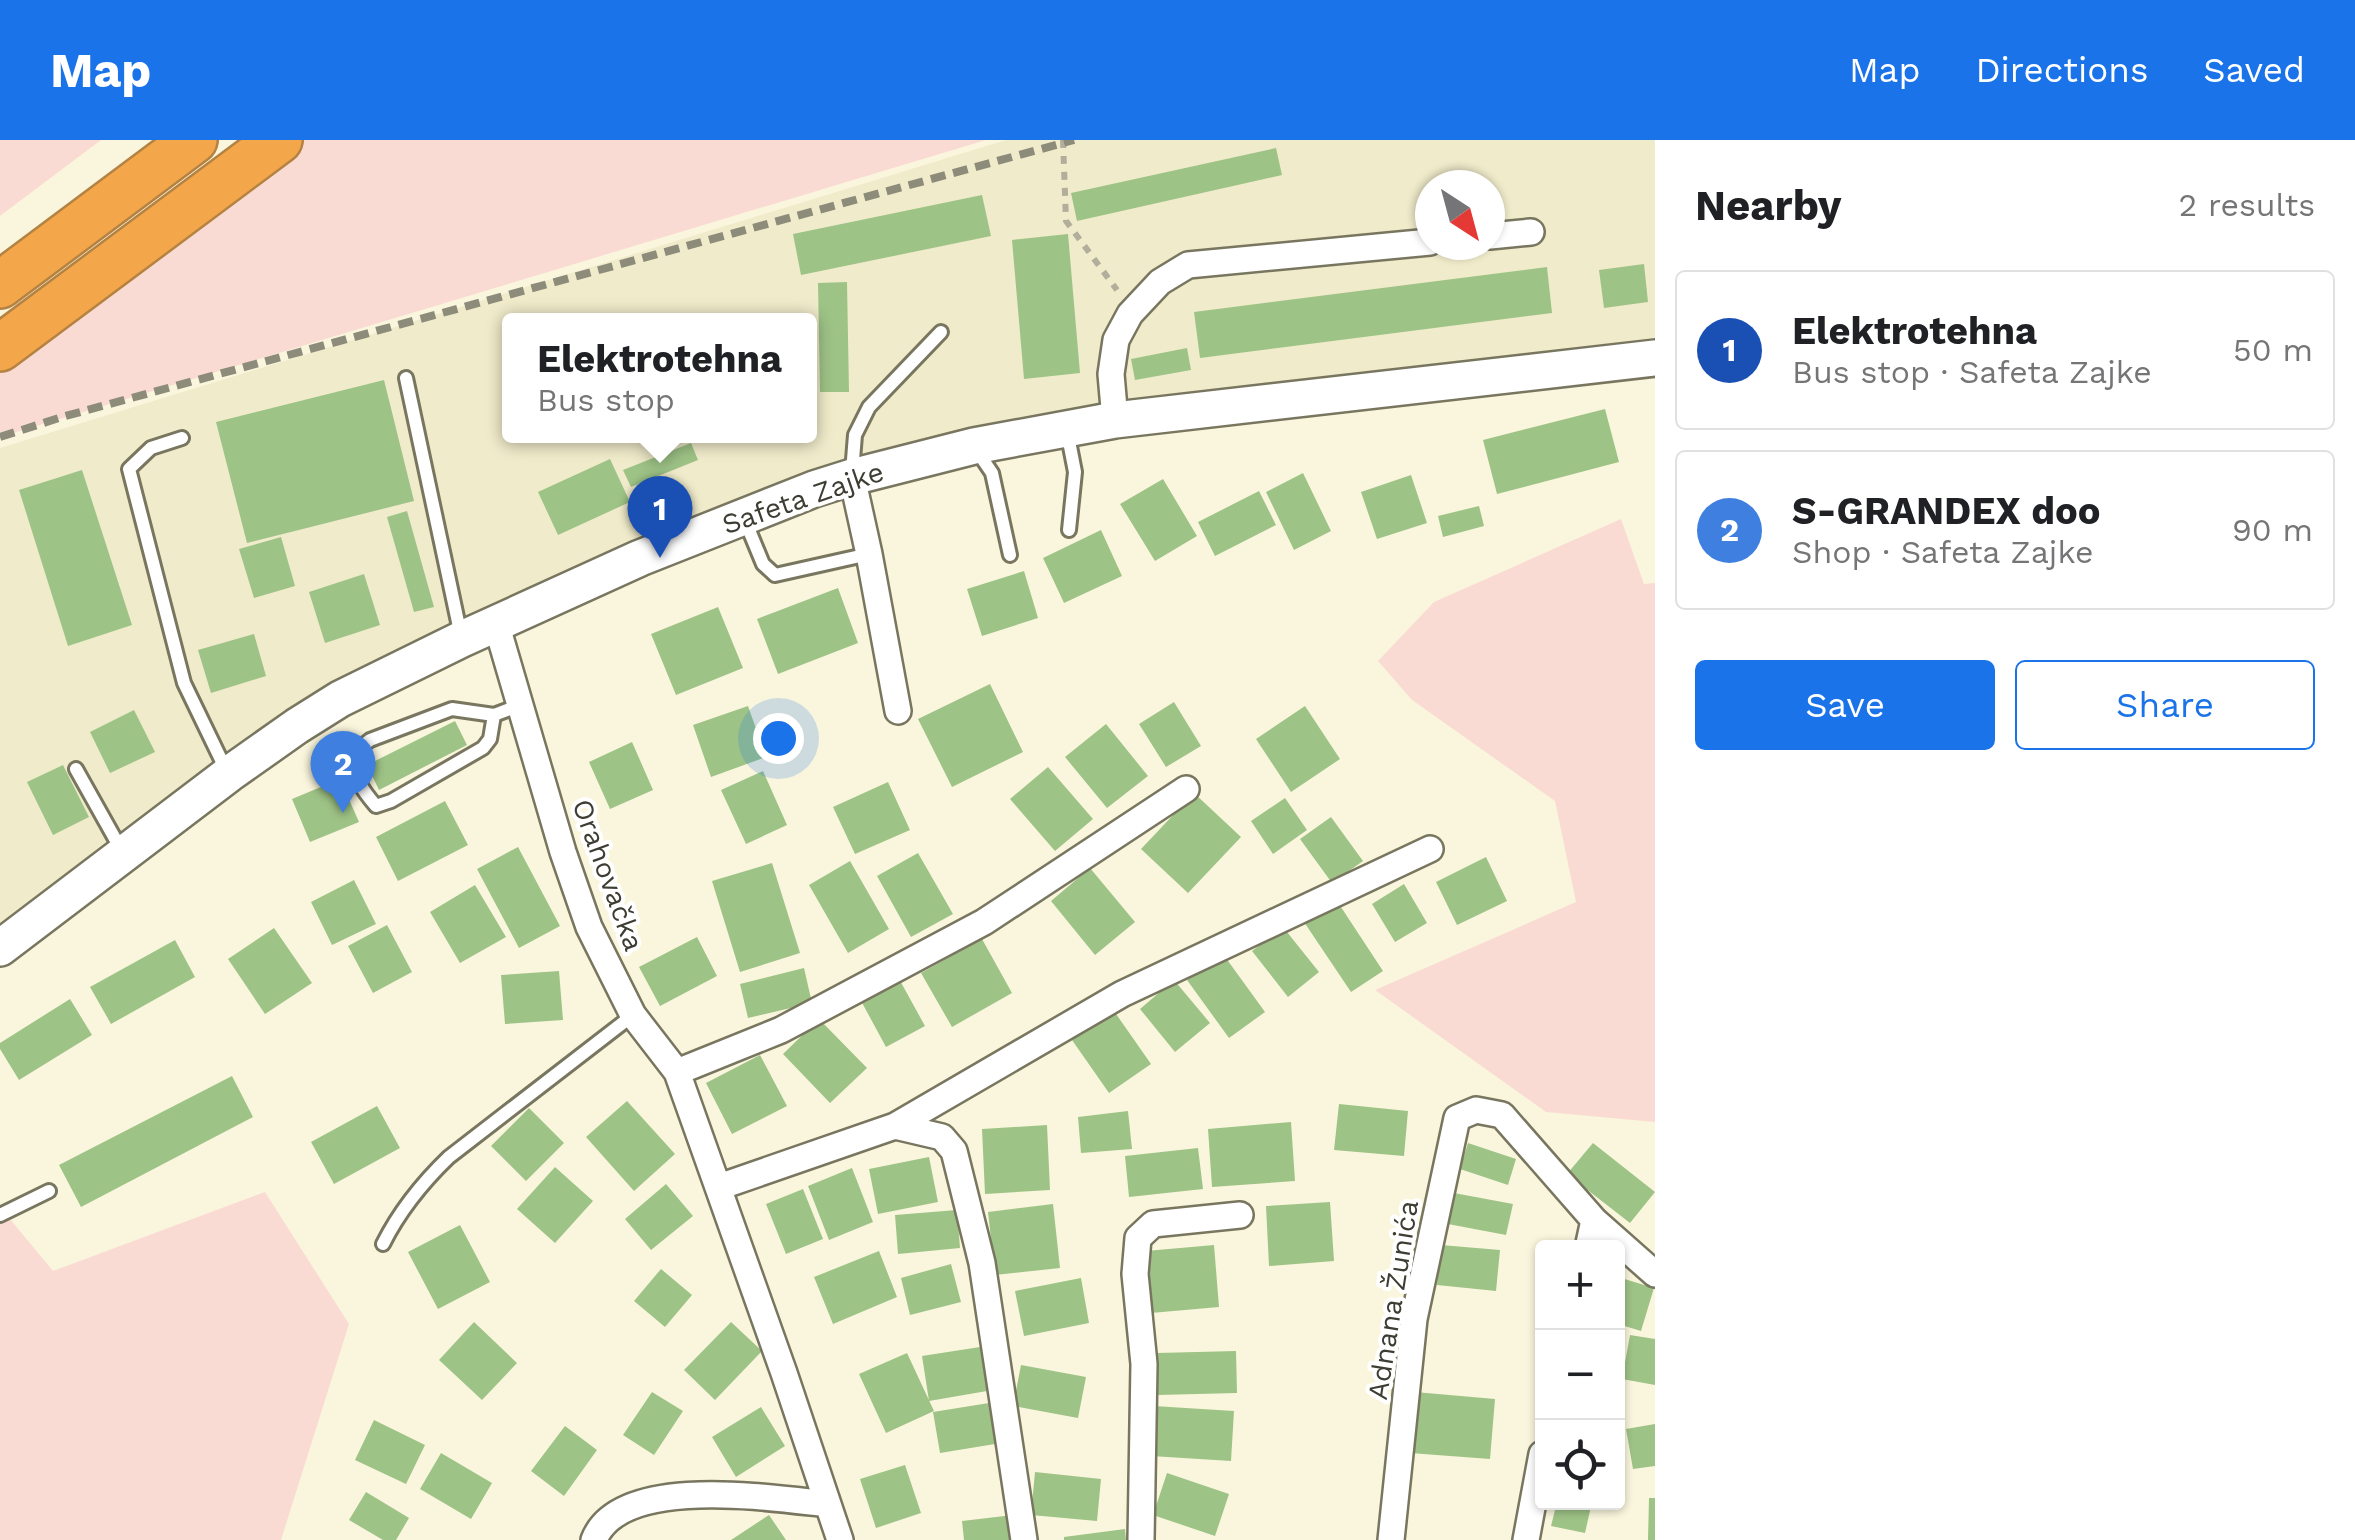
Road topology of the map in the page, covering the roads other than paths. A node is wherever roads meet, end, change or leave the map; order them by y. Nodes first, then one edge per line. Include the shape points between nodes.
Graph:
1 (194, 140) edge
2 (279, 140) edge
3 (1532, 232) dead end
4 (1505, 235) edge
5 (1415, 243) edge
6 (0, 285) edge
7 (941, 332) dead end
8 (0, 348) edge
9 (1655, 358) edge
10 (406, 378) dead end
11 (1114, 420) junction
12 (1066, 428) junction
13 (182, 438) dead end
14 (974, 446) junction
15 (852, 477) junction
16 (744, 517) junction
17 (1068, 530) dead end
18 (869, 554) junction
19 (1010, 555) dead end
20 (496, 624) junction
21 (462, 639) junction
22 (520, 705) junction
23 (898, 710) dead end
24 (494, 715) junction
25 (76, 769) dead end
26 (228, 774) junction
27 (1186, 789) dead end
28 (1430, 850) dead end
29 (124, 855) junction
30 (0, 948) edge
31 (633, 1015) junction
32 (677, 1072) junction
33 (896, 1126) junction
34 (719, 1187) junction
35 (49, 1191) dead end
36 (0, 1214) edge
37 (1240, 1215) dead end
38 (1594, 1220) junction
39 (1590, 1240) edge
40 (383, 1244) dead end
41 (1655, 1274) edge
42 (1535, 1492) edge
43 (827, 1504) junction
44 (594, 1540) edge
45 (840, 1540) edge
46 (1024, 1540) edge
47 (1140, 1540) edge
48 (1391, 1540) edge
49 (1526, 1540) edge

1 - 6 highway
2 - 8 highway
3 - 4 street
5 - 11 street via 1188,266 1160,282 1116,340
7 - 15 lane via 869,407 855,435
9 - 11 main road, Safeta Zajke
10 - 21 lane
11 - 12 main road, Safeta Zajke
12 - 14 main road, Safeta Zajke
12 - 17 lane via 1074,472
13 - 26 lane via 151,448 129,469 184,684
14 - 15 main road, Safeta Zajke
14 - 19 lane via 992,473
15 - 16 main road, Safeta Zajke
15 - 18 street
16 - 18 lane via 763,564 776,575
16 - 20 main road, Safeta Zajke
18 - 23 street
20 - 21 main road, Safeta Zajke
20 - 22 street, Orahovačka
21 - 26 main road, Safeta Zajke via 340,699
22 - 24 lane
22 - 31 street, Orahovačka via 589,927
24 - 24 lane via 452,709 370,740 352,754 358,781 376,806 391,802 482,748
25 - 29 lane
26 - 29 main road, Safeta Zajke
27 - 32 street via 984,922 780,1030
28 - 33 street via 1122,994
29 - 30 main road, Safeta Zajke
31 - 32 street, Orahovačka
31 - 40 lane via 448,1157 402,1209
32 - 34 street, Orahovačka
33 - 34 street
33 - 46 street via 942,1137 954,1151 982,1263
34 - 43 street, Orahovačka
35 - 36 lane
37 - 47 street via 1153,1224 1138,1238 1144,1364
38 - 39 street
38 - 41 street
38 - 48 street, Adnana Žunića via 1502,1116 1476,1110 1457,1118 1414,1320
42 - 49 street
43 - 44 street via 729,1493 642,1501 612,1516
43 - 45 street, Orahovačka

